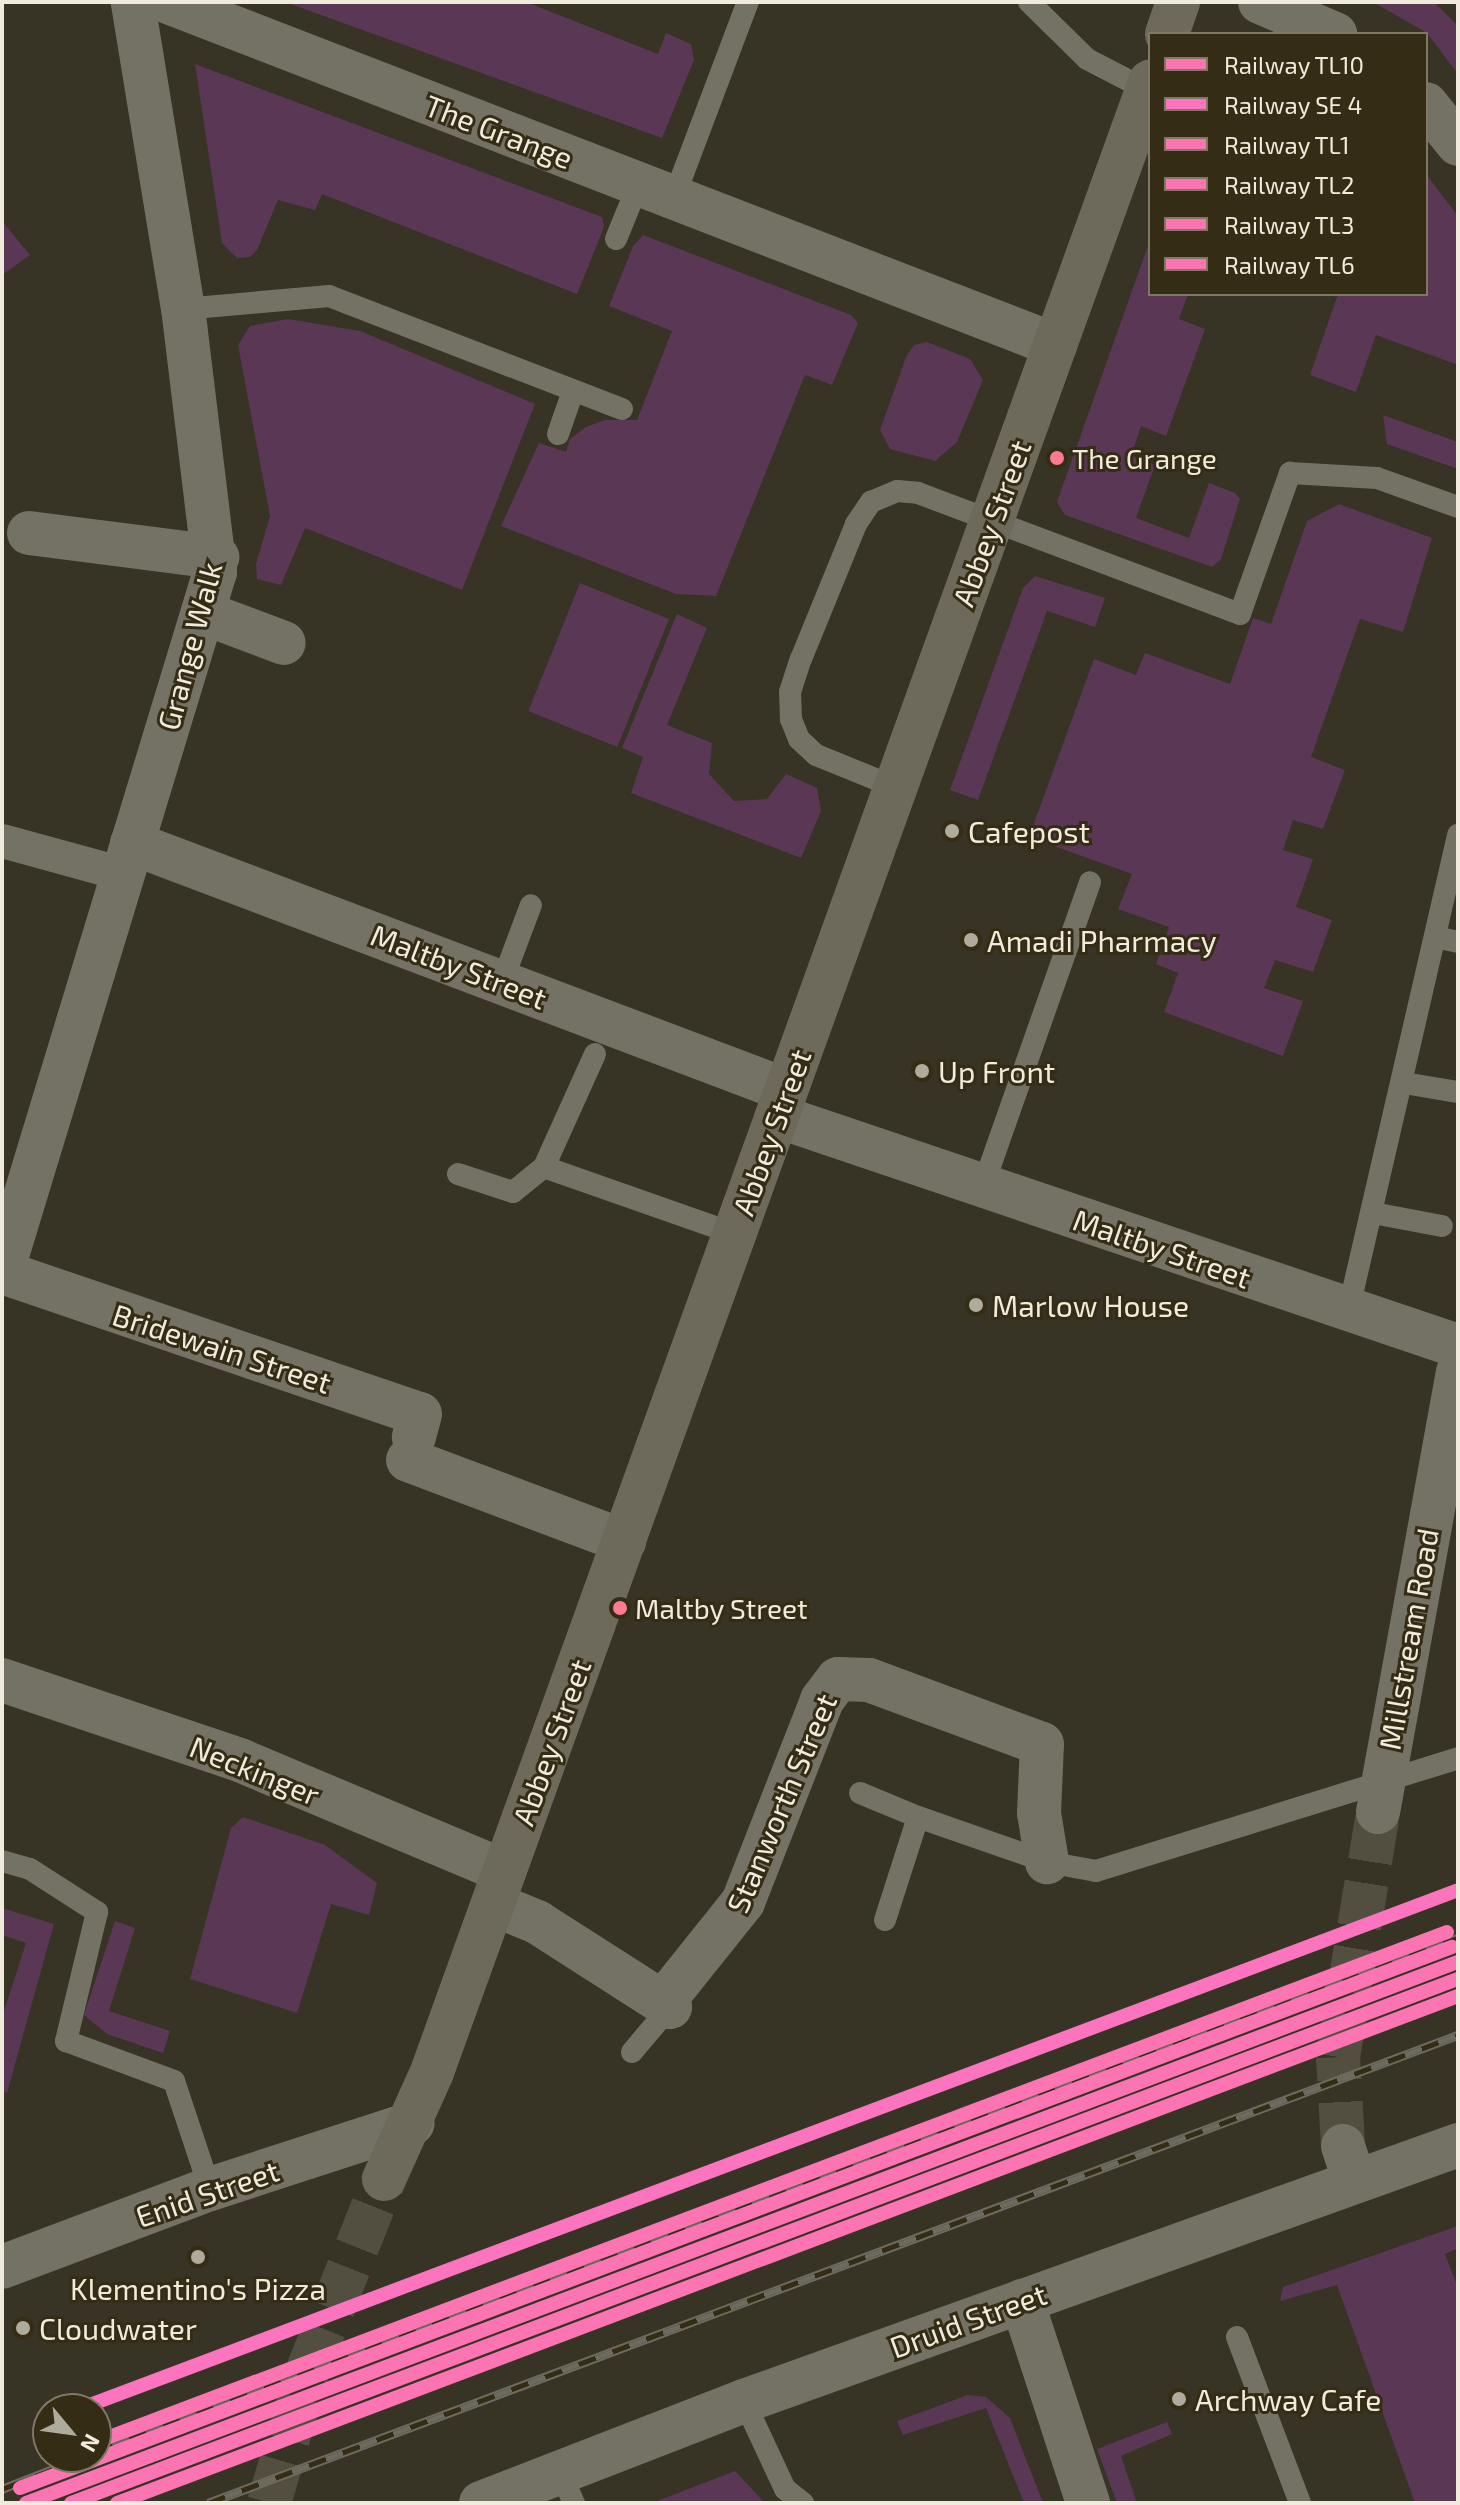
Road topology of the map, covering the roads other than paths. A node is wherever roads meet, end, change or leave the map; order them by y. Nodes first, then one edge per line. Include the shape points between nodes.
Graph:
1 (133, 2) edge
2 (168, 2) edge
3 (748, 2) edge
4 (1029, 2) edge
5 (1178, 2) edge
6 (1260, 2) edge
7 (1168, 32) edge
8 (1330, 32) edge
9 (1148, 86) edge
10 (1148, 89) edge
11 (1428, 106) edge
12 (1458, 144) edge
13 (656, 192) junction
14 (616, 239) dead end
15 (183, 309) junction
16 (1055, 345) junction
17 (572, 394) junction
18 (622, 409) dead end
19 (558, 434) dead end
20 (1458, 507) edge
21 (993, 520) junction
22 (29, 533) dead end
23 (217, 557) junction
24 (204, 613) junction
25 (284, 643) dead end
26 (895, 787) junction
27 (1458, 835) edge
28 (2, 841) edge
29 (128, 858) junction
30 (1090, 882) dead end
31 (531, 905) dead end
32 (1435, 937) junction
33 (1458, 942) edge
34 (502, 982) junction
35 (595, 1054) dead end
36 (1404, 1083) junction
37 (1458, 1092) edge
38 (782, 1103) junction
39 (544, 1167) junction
40 (458, 1174) dead end
41 (983, 1186) junction
42 (1373, 1213) junction
43 (1442, 1226) dead end
44 (735, 1234) junction
45 (2, 1272) edge
46 (1348, 1312) junction
47 (1458, 1346) edge
48 (1458, 1372) edge
49 (624, 1541) junction
50 (2, 1680) edge
51 (1458, 1758) edge
52 (860, 1793) dead end
53 (1381, 1796) junction
54 (918, 1817) junction
55 (2, 1861) edge
56 (1047, 1862) junction
57 (498, 1887) junction
58 (885, 1920) dead end
59 (666, 2004) junction
60 (632, 2052) dead end
61 (413, 2123) junction
62 (1458, 2145) edge
63 (384, 2179) tunnel mouth
64 (210, 2189) junction
65 (2, 2267) edge
66 (1022, 2301) junction
67 (1237, 2337) dead end
68 (744, 2401) junction
69 (568, 2488) edge
70 (481, 2503) edge
71 (803, 2503) edge
72 (1088, 2503) edge
73 (1300, 2503) edge

1 - 15 street, Grange Walk
2 - 13 street, The Grange
3 - 13 lane
4 - 9 lane via 1087,59
5 - 7 main road
6 - 8 street
10 - 16 main road, Abbey Street
11 - 12 street
13 - 14 lane
13 - 16 street, The Grange
15 - 17 lane via 329,296
15 - 23 street, Grange Walk
16 - 21 main road, Abbey Street
17 - 18 lane
17 - 19 lane
20 - 21 lane via 1377,478 1290,473 1240,614
21 - 26 main road, Abbey Street
21 - 26 lane via 918,493 897,491 871,502 856,524 801,659 790,692 791,719 799,739 816,755
22 - 23 street
23 - 24 street, Grange Walk
24 - 25 street
24 - 29 street, Grange Walk
26 - 38 main road, Abbey Street
27 - 32 lane
28 - 29 street
29 - 34 street, Maltby Street
29 - 45 street, Grange Walk
30 - 41 lane
31 - 34 lane
32 - 33 lane
32 - 36 lane
34 - 38 street, Maltby Street
35 - 39 lane
36 - 37 lane
36 - 42 lane
38 - 41 street, Maltby Street
38 - 44 main road, Abbey Street
39 - 40 lane via 513,1192
39 - 44 lane
41 - 46 street, Maltby Street
42 - 43 lane
42 - 46 lane
44 - 49 main road, Abbey Street
45 - 49 street, Bridewain Street via 420,1414 411,1448
46 - 47 street, Maltby Street
48 - 53 street, Millstream Road
49 - 57 main road, Abbey Street
50 - 57 street, Neckinger via 242,1761
51 - 53 lane
52 - 54 lane
53 - 56 lane via 1096,1871
54 - 56 lane
54 - 58 lane
55 - 64 lane via 30,1869 97,1912 66,2041 174,2081
56 - 59 street, Stanworth Street via 1039,1813 1042,1744 869,1680 838,1679 822,1700 743,1902
57 - 59 street, Neckinger via 537,1922
57 - 61 main road, Abbey Street
59 - 60 lane
61 - 63 main road, Abbey Street
61 - 64 street, Enid Street
62 - 66 street, Druid Street via 1349,2162
64 - 65 street, Enid Street
66 - 68 street, Druid Street
66 - 72 street
67 - 73 lane
68 - 69 street, Druid Street
68 - 71 lane via 785,2489
69 - 70 street, Druid Street

